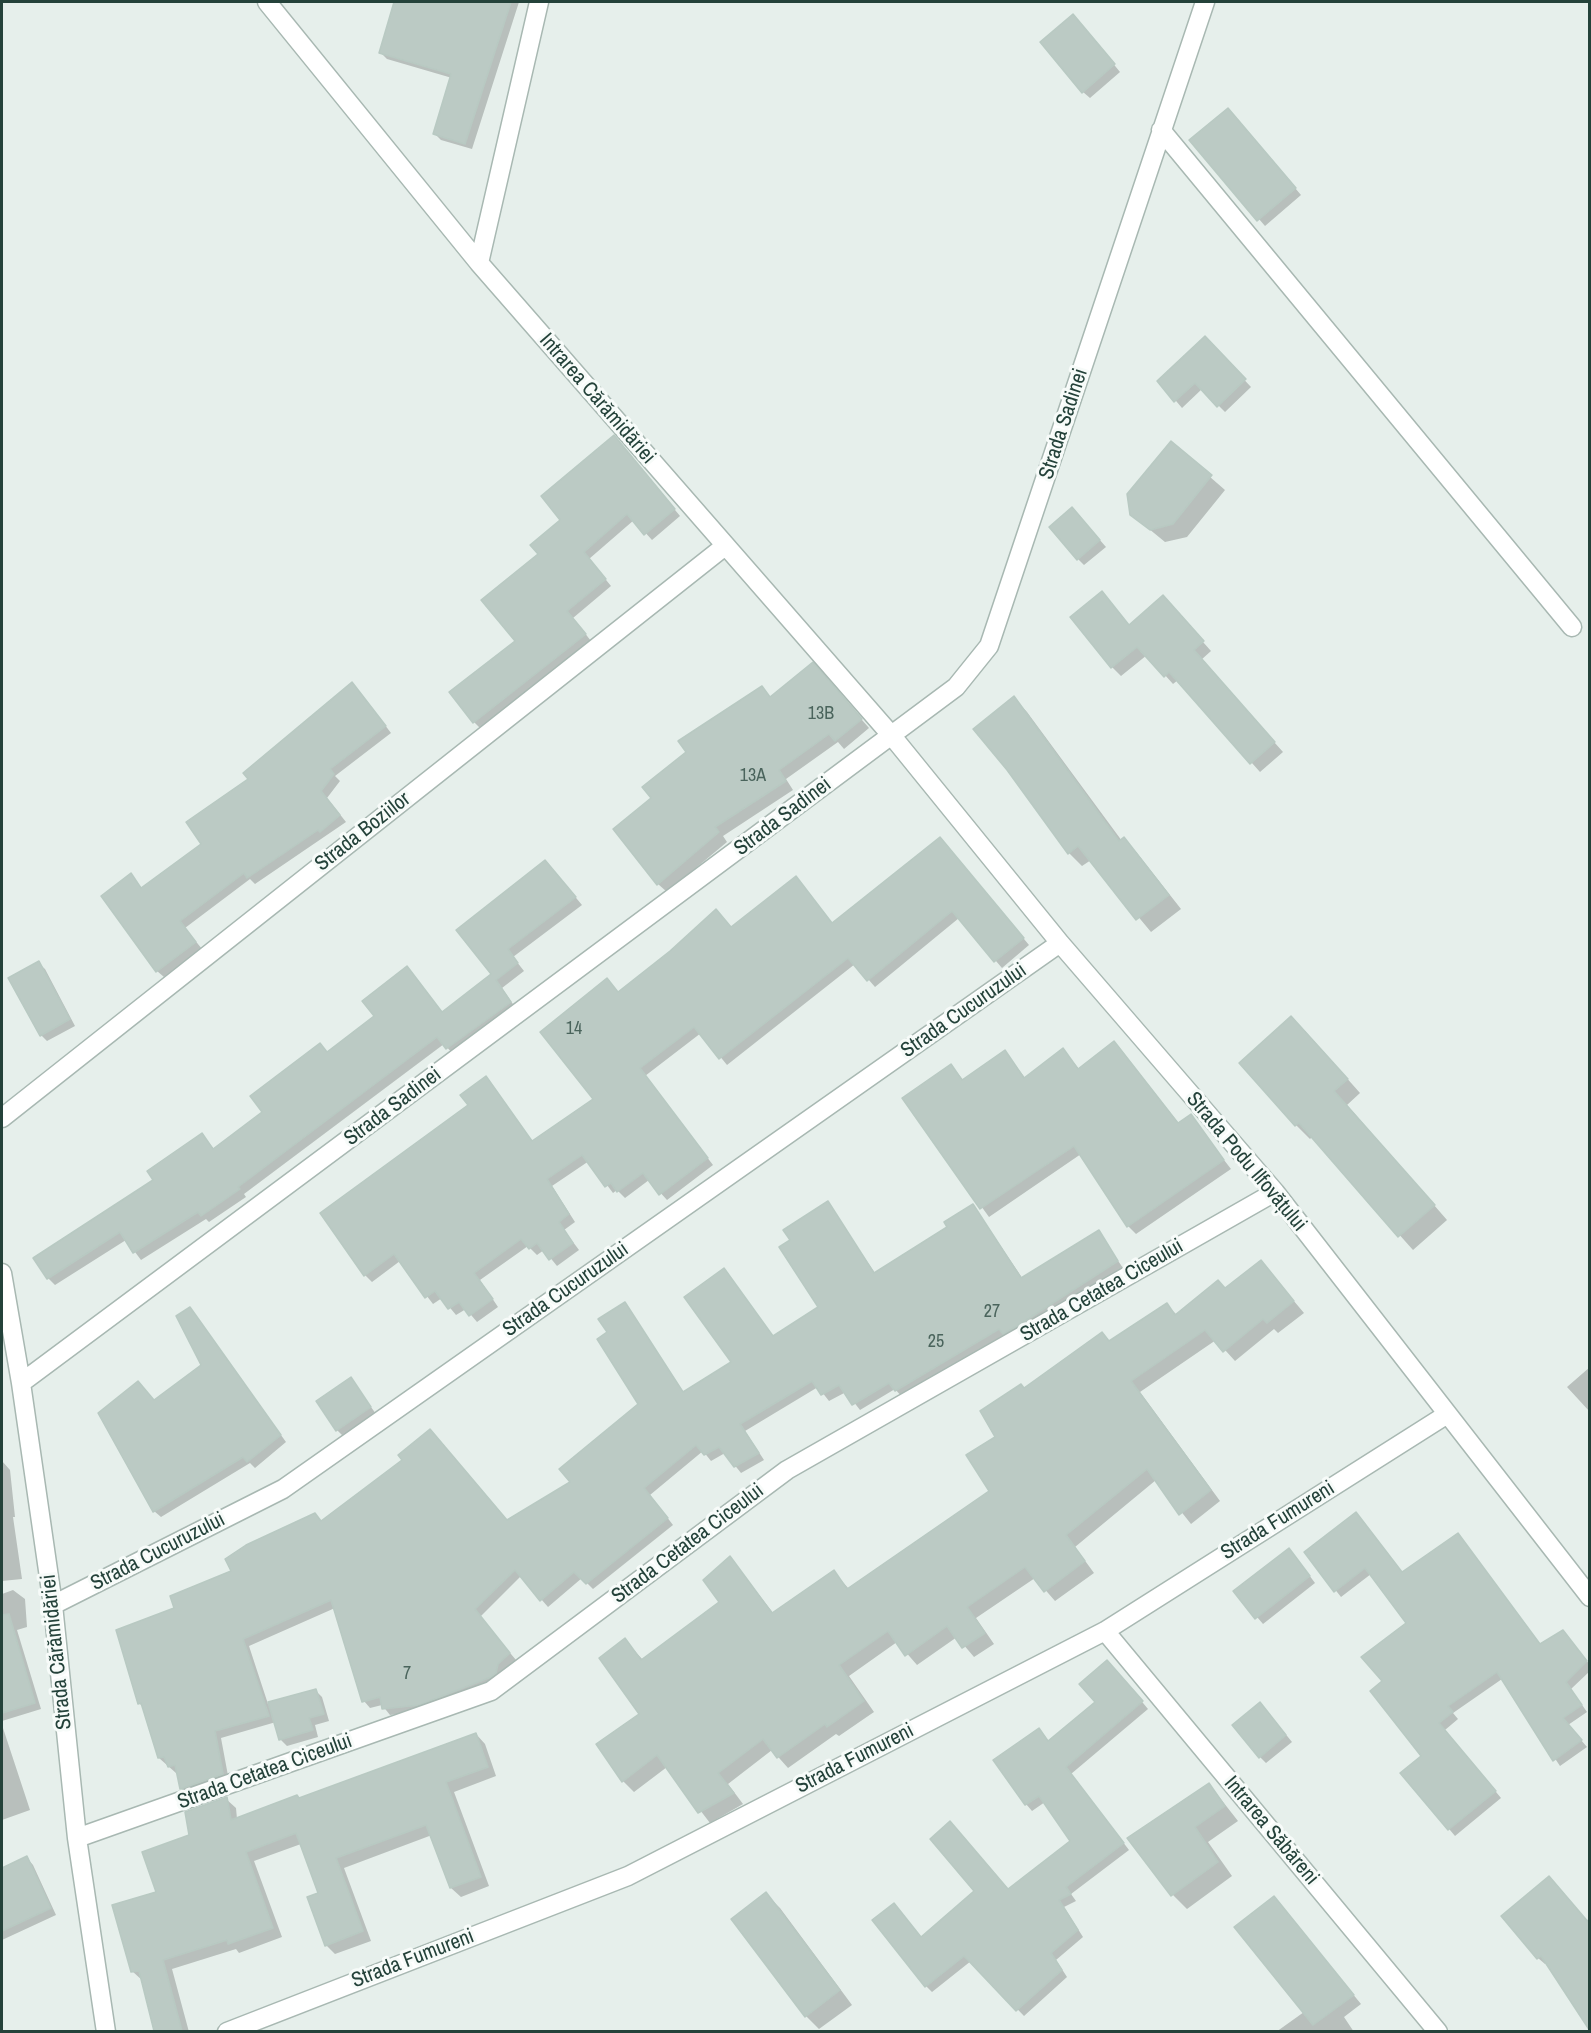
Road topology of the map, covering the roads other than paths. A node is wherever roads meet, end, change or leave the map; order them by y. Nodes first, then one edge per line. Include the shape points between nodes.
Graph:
1 (267, 2) edge
2 (539, 2) edge
3 (1205, 2) edge
4 (1161, 130) junction
5 (479, 263) junction
6 (725, 546) junction
7 (1572, 627) dead end
8 (892, 735) junction
9 (1060, 943) junction
10 (2, 1118) edge
11 (1275, 1192) junction
12 (2, 1273) edge
13 (21, 1383) junction
14 (1446, 1415) junction
15 (1590, 1597) edge
16 (53, 1605) junction
17 (1105, 1631) junction
18 (77, 1838) junction
19 (106, 2031) edge
20 (227, 2031) edge
21 (1438, 2031) edge

1 - 5 street, Intrarea Cărămidăriei
2 - 5 street
3 - 4 street, Strada Sadinei
4 - 7 street
4 - 8 street, Strada Sadinei via 989,646 956,687
5 - 6 street, Intrarea Cărămidăriei
6 - 8 street, Intrarea Cărămidăriei
6 - 10 street, Strada Boziilor
8 - 9 street, Strada Podu Ilfovățului
8 - 13 street, Strada Sadinei
9 - 11 street, Strada Podu Ilfovățului
9 - 16 street, Strada Cucuruzului via 283,1489
11 - 14 street, Strada Podu Ilfovățului
11 - 18 street, Strada Cetatea Ciceului via 787,1470 491,1691
12 - 13 street, Strada Cărămidăriei
13 - 16 street, Strada Cărămidăriei
14 - 15 street, Strada Podu Ilfovățului
14 - 17 street, Strada Fumureni
16 - 18 street, Strada Cărămidăriei
17 - 20 street, Strada Fumureni via 628,1875
17 - 21 street, Intrarea Săbăreni
18 - 19 street, Strada Cărămidăriei

